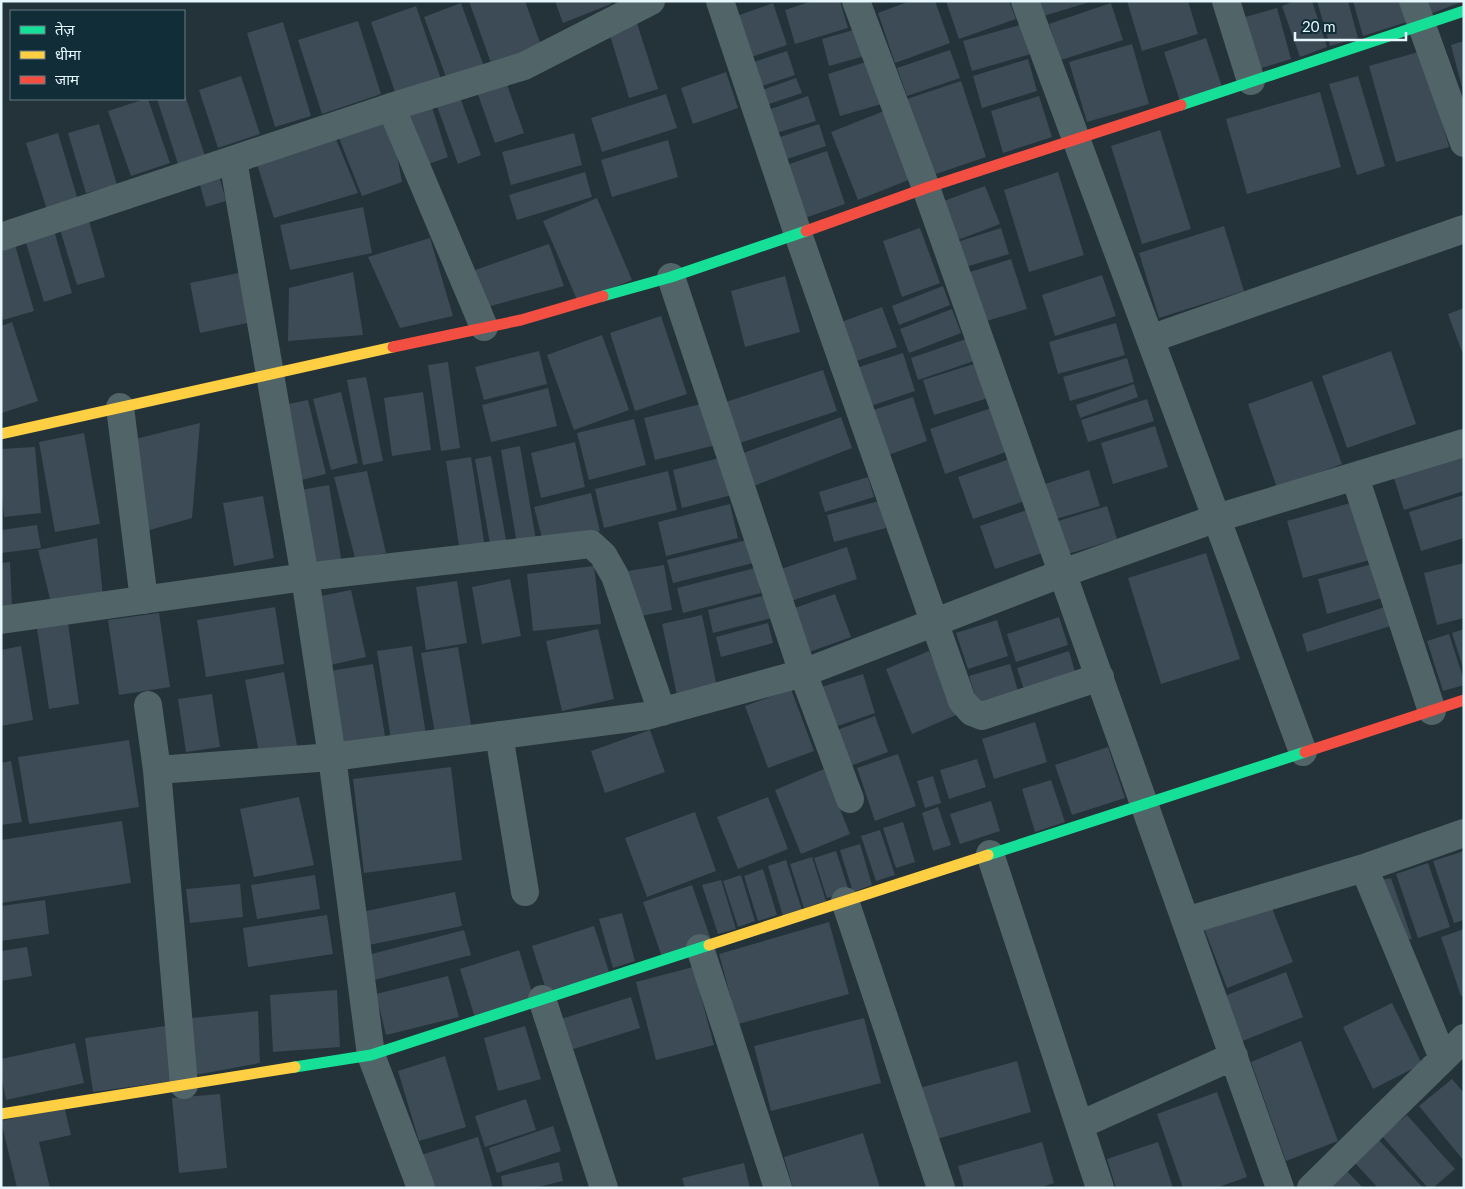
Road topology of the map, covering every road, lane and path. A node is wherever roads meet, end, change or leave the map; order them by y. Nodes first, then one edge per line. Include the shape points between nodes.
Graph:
1 (651, 1) edge
2 (720, 1) edge
3 (856, 1) edge
4 (1025, 1) edge
5 (1226, 1) edge
6 (1464, 11) edge
7 (1417, 13) edge
8 (1251, 81) junction
9 (391, 107) junction
10 (1076, 140) junction
11 (1464, 143) edge
12 (234, 160) junction
13 (926, 188) junction
14 (1464, 229) edge
15 (798, 234) junction
16 (1, 237) edge
17 (671, 277) junction
18 (484, 327) junction
19 (1150, 339) junction
20 (271, 373) junction
21 (120, 407) junction
22 (1, 434) edge
23 (1464, 443) edge
24 (1355, 477) junction
25 (1217, 518) junction
26 (1063, 573) junction
27 (305, 577) junction
28 (144, 600) junction
29 (1, 620) edge
30 (935, 623) junction
31 (803, 673) junction
32 (1100, 678) junction
33 (1464, 700) edge
34 (148, 705) dead end
35 (1432, 711) junction
36 (662, 712) junction
37 (500, 735) junction
38 (1304, 752) junction
39 (332, 757) junction
40 (157, 770) junction
41 (850, 798) dead end
42 (1145, 804) junction
43 (1464, 833) edge
44 (990, 854) junction
45 (1364, 868) junction
46 (525, 892) dead end
47 (845, 901) junction
48 (1186, 921) junction
49 (700, 948) junction
50 (542, 999) junction
51 (1464, 1038) edge
52 (371, 1055) junction
53 (1234, 1056) junction
54 (1443, 1058) junction
55 (184, 1085) junction
56 (1, 1114) edge
57 (1080, 1125) junction
58 (421, 1188) edge
59 (604, 1188) edge
60 (778, 1188) edge
61 (941, 1188) edge
62 (1100, 1188) edge
63 (1280, 1188) edge
64 (1310, 1188) edge

1 - 9 street via 524,66
2 - 15 street
3 - 13 street
4 - 10 street
5 - 8 street
6 - 7 street
7 - 8 street
7 - 11 street
8 - 10 street
9 - 12 street
9 - 18 street
10 - 13 street
10 - 19 street
12 - 16 street
12 - 20 street
13 - 15 street
13 - 26 street
14 - 19 street
15 - 17 street
15 - 30 street
17 - 18 street via 521,320
17 - 31 street
18 - 20 street
19 - 25 street
20 - 21 street
20 - 27 street
21 - 22 street
21 - 28 street
23 - 24 street
24 - 25 street
24 - 35 street
25 - 26 street
25 - 38 street
26 - 30 street
26 - 32 street
27 - 28 street
27 - 36 street via 591,544 603,555 615,576
27 - 39 street
28 - 29 street
30 - 31 street
30 - 32 street via 962,701 972,712 982,716
31 - 36 street
31 - 41 street
32 - 42 street
33 - 35 street
34 - 40 street
35 - 38 street
36 - 37 street
37 - 39 street
37 - 46 street
38 - 42 street
39 - 40 street
39 - 52 street
40 - 55 street
42 - 44 street
42 - 48 street
43 - 45 street
44 - 47 street
44 - 57 street
45 - 48 street
45 - 54 street
47 - 49 street
47 - 61 street
48 - 53 street
49 - 50 street
49 - 60 street
50 - 52 street
50 - 59 street
51 - 54 street
52 - 55 street
52 - 58 street
53 - 57 street
53 - 63 street
54 - 64 street
55 - 56 street
57 - 62 street

